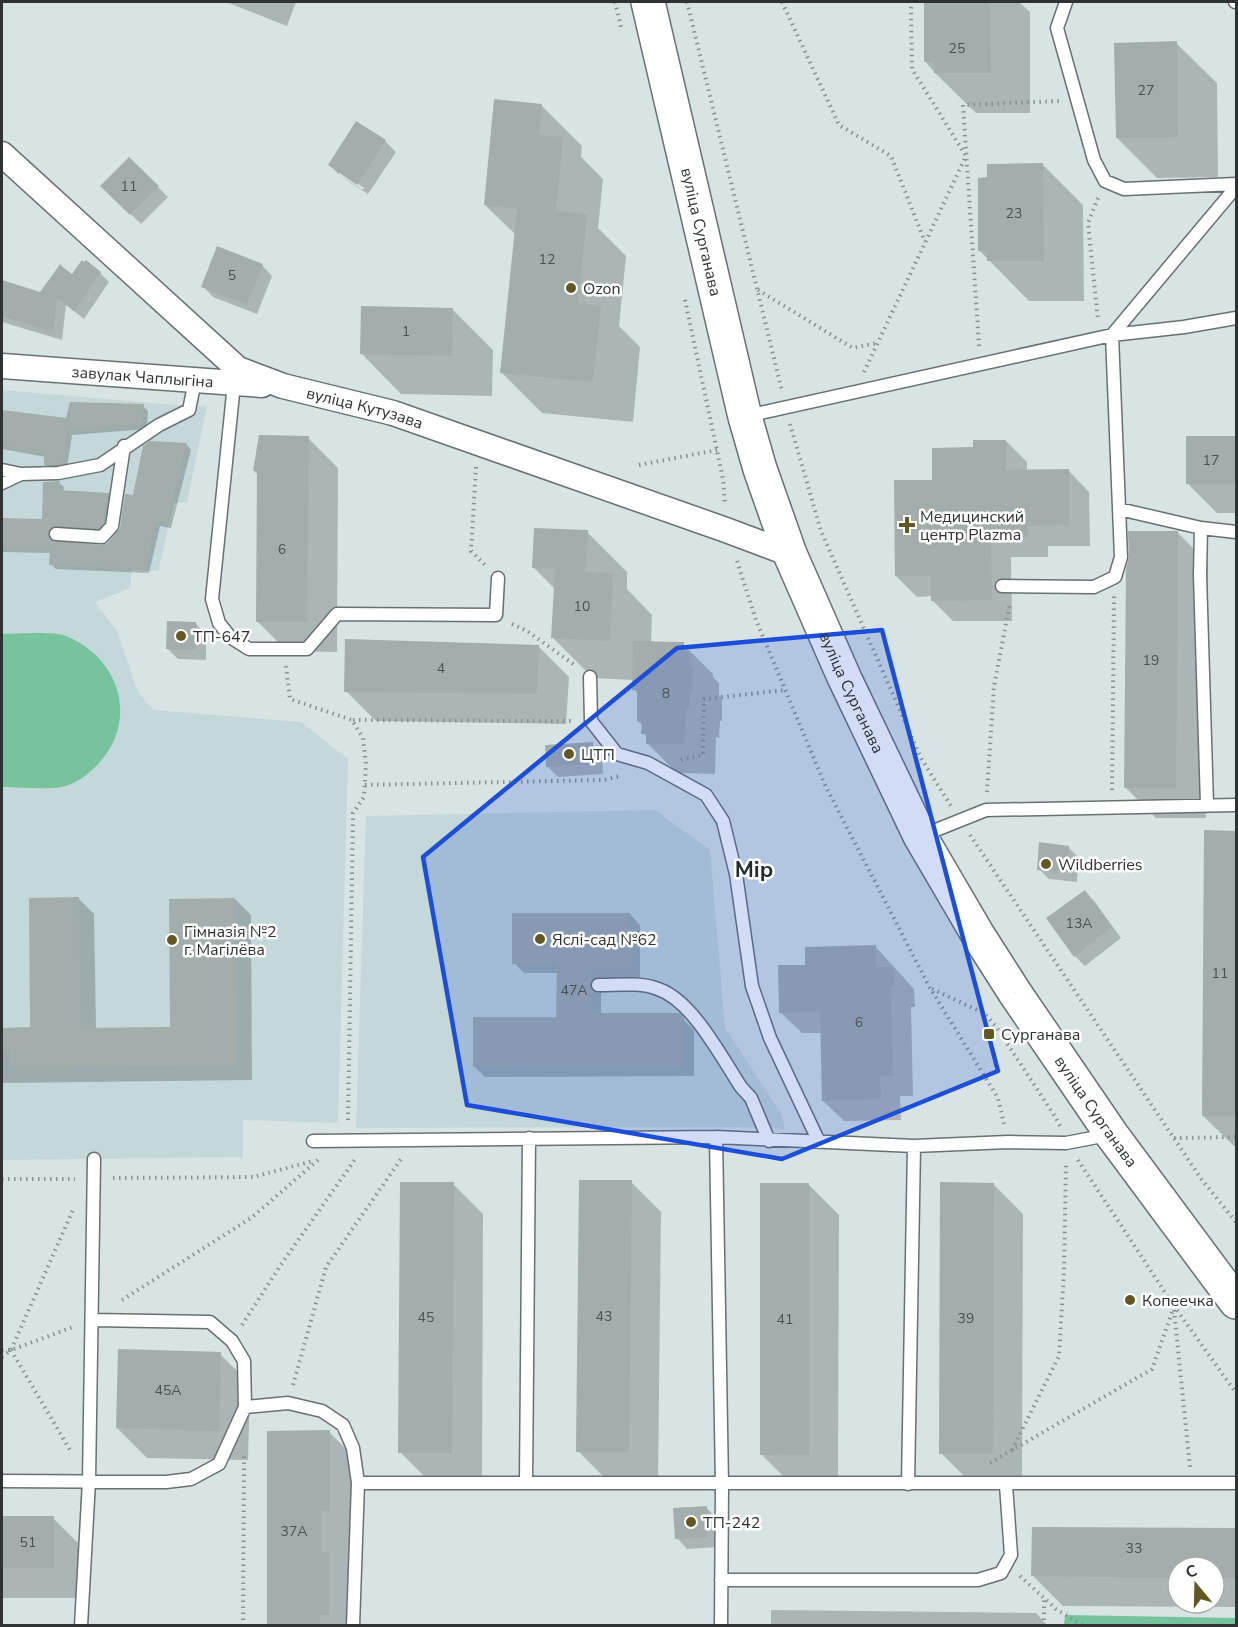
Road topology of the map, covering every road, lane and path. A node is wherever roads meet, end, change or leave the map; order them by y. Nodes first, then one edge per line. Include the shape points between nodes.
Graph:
1 (648, 2) edge
2 (687, 2) edge
3 (782, 2) edge
4 (913, 2) edge
5 (1066, 2) edge
6 (1077, 101) junction
7 (2, 154) edge
8 (966, 156) junction
9 (1105, 181) junction
10 (1236, 185) edge
11 (925, 243) junction
12 (757, 290) junction
13 (1236, 318) edge
14 (1106, 337) junction
15 (877, 343) junction
16 (980, 364) junction
17 (2, 366) edge
18 (195, 381) junction
19 (234, 384) junction
20 (282, 386) junction
21 (855, 392) junction
22 (786, 407) junction
23 (745, 417) junction
24 (478, 443) junction
25 (124, 446) junction
26 (717, 450) dead end
27 (639, 465) dead end
28 (2, 470) edge
29 (21, 474) junction
30 (723, 478) dead end
31 (2, 483) edge
32 (1119, 509) junction
33 (1201, 528) junction
34 (726, 530) junction
35 (1236, 532) edge
36 (56, 534) dead end
37 (790, 554) junction
38 (1115, 577) junction
39 (498, 578) joint
40 (1008, 586) joint
41 (526, 631) dead end
42 (284, 650) junction
43 (590, 677) joint
44 (786, 690) junction
45 (352, 720) junction
46 (591, 721) junction
47 (655, 767) junction
48 (365, 785) junction
49 (1207, 805) junction
50 (1236, 805) edge
51 (1112, 807) junction
52 (986, 810) junction
53 (960, 820) junction
54 (920, 836) junction
55 (598, 985) dead end
56 (930, 988) junction
57 (1112, 1135) junction
58 (716, 1137) junction
59 (1173, 1137) junction
60 (1236, 1137) edge
61 (529, 1138) junction
62 (348, 1140) junction
63 (313, 1141) dead end
64 (769, 1141) junction
65 (819, 1142) junction
66 (1008, 1142) junction
67 (1066, 1143) junction
68 (914, 1146) junction
69 (391, 1157) dead end
70 (347, 1158) dead end
71 (94, 1159) dead end
72 (319, 1159) junction
73 (329, 1159) dead end
74 (90, 1178) junction
75 (2, 1179) edge
76 (1236, 1222) edge
77 (1236, 1302) edge
78 (1174, 1306) junction
79 (92, 1320) junction
80 (232, 1341) junction
81 (2, 1350) edge
82 (11, 1350) junction
83 (2, 1357) edge
84 (1236, 1393) edge
85 (288, 1403) junction
86 (245, 1407) junction
87 (1012, 1450) junction
88 (244, 1453) dead end
89 (2, 1481) edge
90 (88, 1481) junction
91 (358, 1483) junction
92 (526, 1483) junction
93 (722, 1484) junction
94 (908, 1484) junction
95 (953, 1484) junction
96 (1192, 1484) junction
97 (1236, 1484) edge
98 (1006, 1485) junction
99 (1006, 1564) junction
100 (721, 1580) junction
101 (1044, 1599) junction
102 (81, 1626) edge
103 (243, 1626) edge
104 (354, 1626) edge
105 (722, 1626) edge
106 (1044, 1626) edge
107 (1084, 1626) edge

1 - 23 main road, вуліца Сурганава
2 - 12 path
3 - 11 path via 839,125 891,156
4 - 8 path via 912,69
5 - 6 lane via 1057,28
6 - 8 path via 963,105
6 - 9 lane via 1094,160
7 - 20 street, вуліца Кутузава via 238,369
8 - 11 path
8 - 16 path
9 - 10 lane via 1124,189
9 - 14 path via 1088,223
10 - 14 lane
11 - 15 path
12 - 15 path via 853,348
12 - 22 path
13 - 14 lane
14 - 16 lane
14 - 32 lane
15 - 21 path
16 - 21 lane
17 - 18 street, завулак Чаплыгіна
18 - 19 street, завулак Чаплыгіна
18 - 25 lane via 189,410
19 - 20 street, завулак Чаплыгіна
19 - 42 lane via 212,599 219,623 230,636 249,649
20 - 24 street, вуліца Кутузава via 393,413
21 - 22 lane
22 - 23 lane
22 - 53 path via 821,531 921,758
23 - 37 main road, вуліца Сурганава
24 - 34 street, вуліца Кутузава
24 - 39 path via 471,551
25 - 29 lane via 100,465 58,473
25 - 36 lane via 112,526 102,537
26 - 27 path
28 - 29 lane
29 - 31 lane
30 - 34 path
32 - 33 lane
32 - 38 lane via 1121,557
33 - 35 lane
33 - 49 lane
34 - 37 street, вуліца Кутузава
34 - 44 path via 756,620
37 - 54 main road, вуліца Сурганава
38 - 40 lane via 1094,587
38 - 51 path
39 - 42 lane via 496,615 337,614 307,650
40 - 52 path via 994,686
41 - 43 path
42 - 45 path via 290,699
43 - 46 lane
44 - 47 path via 705,699 703,754
44 - 56 path via 825,784
45 - 46 path
45 - 48 path via 363,738
46 - 47 lane via 617,754
47 - 48 path via 603,780
47 - 65 lane via 706,795 723,821 736,874 752,986 770,1038
48 - 62 path via 364,797 353,813
49 - 50 lane
49 - 51 lane
51 - 52 lane
52 - 53 lane
53 - 54 lane
53 - 59 path
54 - 57 main road, вуліца Сурганава via 978,935
55 - 64 lane via 659,989 691,1011 751,1098
56 - 66 path via 998,1098
56 - 67 path via 984,1013 1056,1118
57 - 67 lane
57 - 77 main road, вуліца Сурганава
58 - 61 lane
58 - 64 lane
58 - 93 lane
59 - 60 path
59 - 76 path
61 - 62 lane
61 - 92 lane
62 - 63 lane
64 - 65 lane
65 - 68 lane
66 - 67 lane
66 - 68 lane
67 - 78 path
67 - 87 path via 1059,1356
68 - 94 lane
69 - 85 path via 402,1157 326,1268
70 - 80 path via 357,1157
71 - 74 lane
72 - 73 path
72 - 74 path via 253,1177
72 - 79 path via 251,1218
74 - 75 path
74 - 79 lane
74 - 82 path
78 - 84 path
78 - 87 path via 1152,1369
78 - 96 path
79 - 80 lane via 210,1322
79 - 82 path
79 - 90 lane
80 - 86 lane via 244,1360
81 - 82 path
82 - 83 path
82 - 90 path
85 - 86 lane
85 - 91 lane via 322,1411 343,1425 353,1448
86 - 90 lane via 219,1464 191,1479
87 - 95 path
88 - 103 path
89 - 90 lane
90 - 102 lane
91 - 92 lane
91 - 104 lane
92 - 93 lane
93 - 94 lane
93 - 100 lane
94 - 95 lane
95 - 98 lane
96 - 97 lane
96 - 98 lane
98 - 99 lane via 1011,1555
99 - 100 lane via 1001,1573 978,1580
99 - 101 path
100 - 105 lane
101 - 106 path
101 - 107 path

